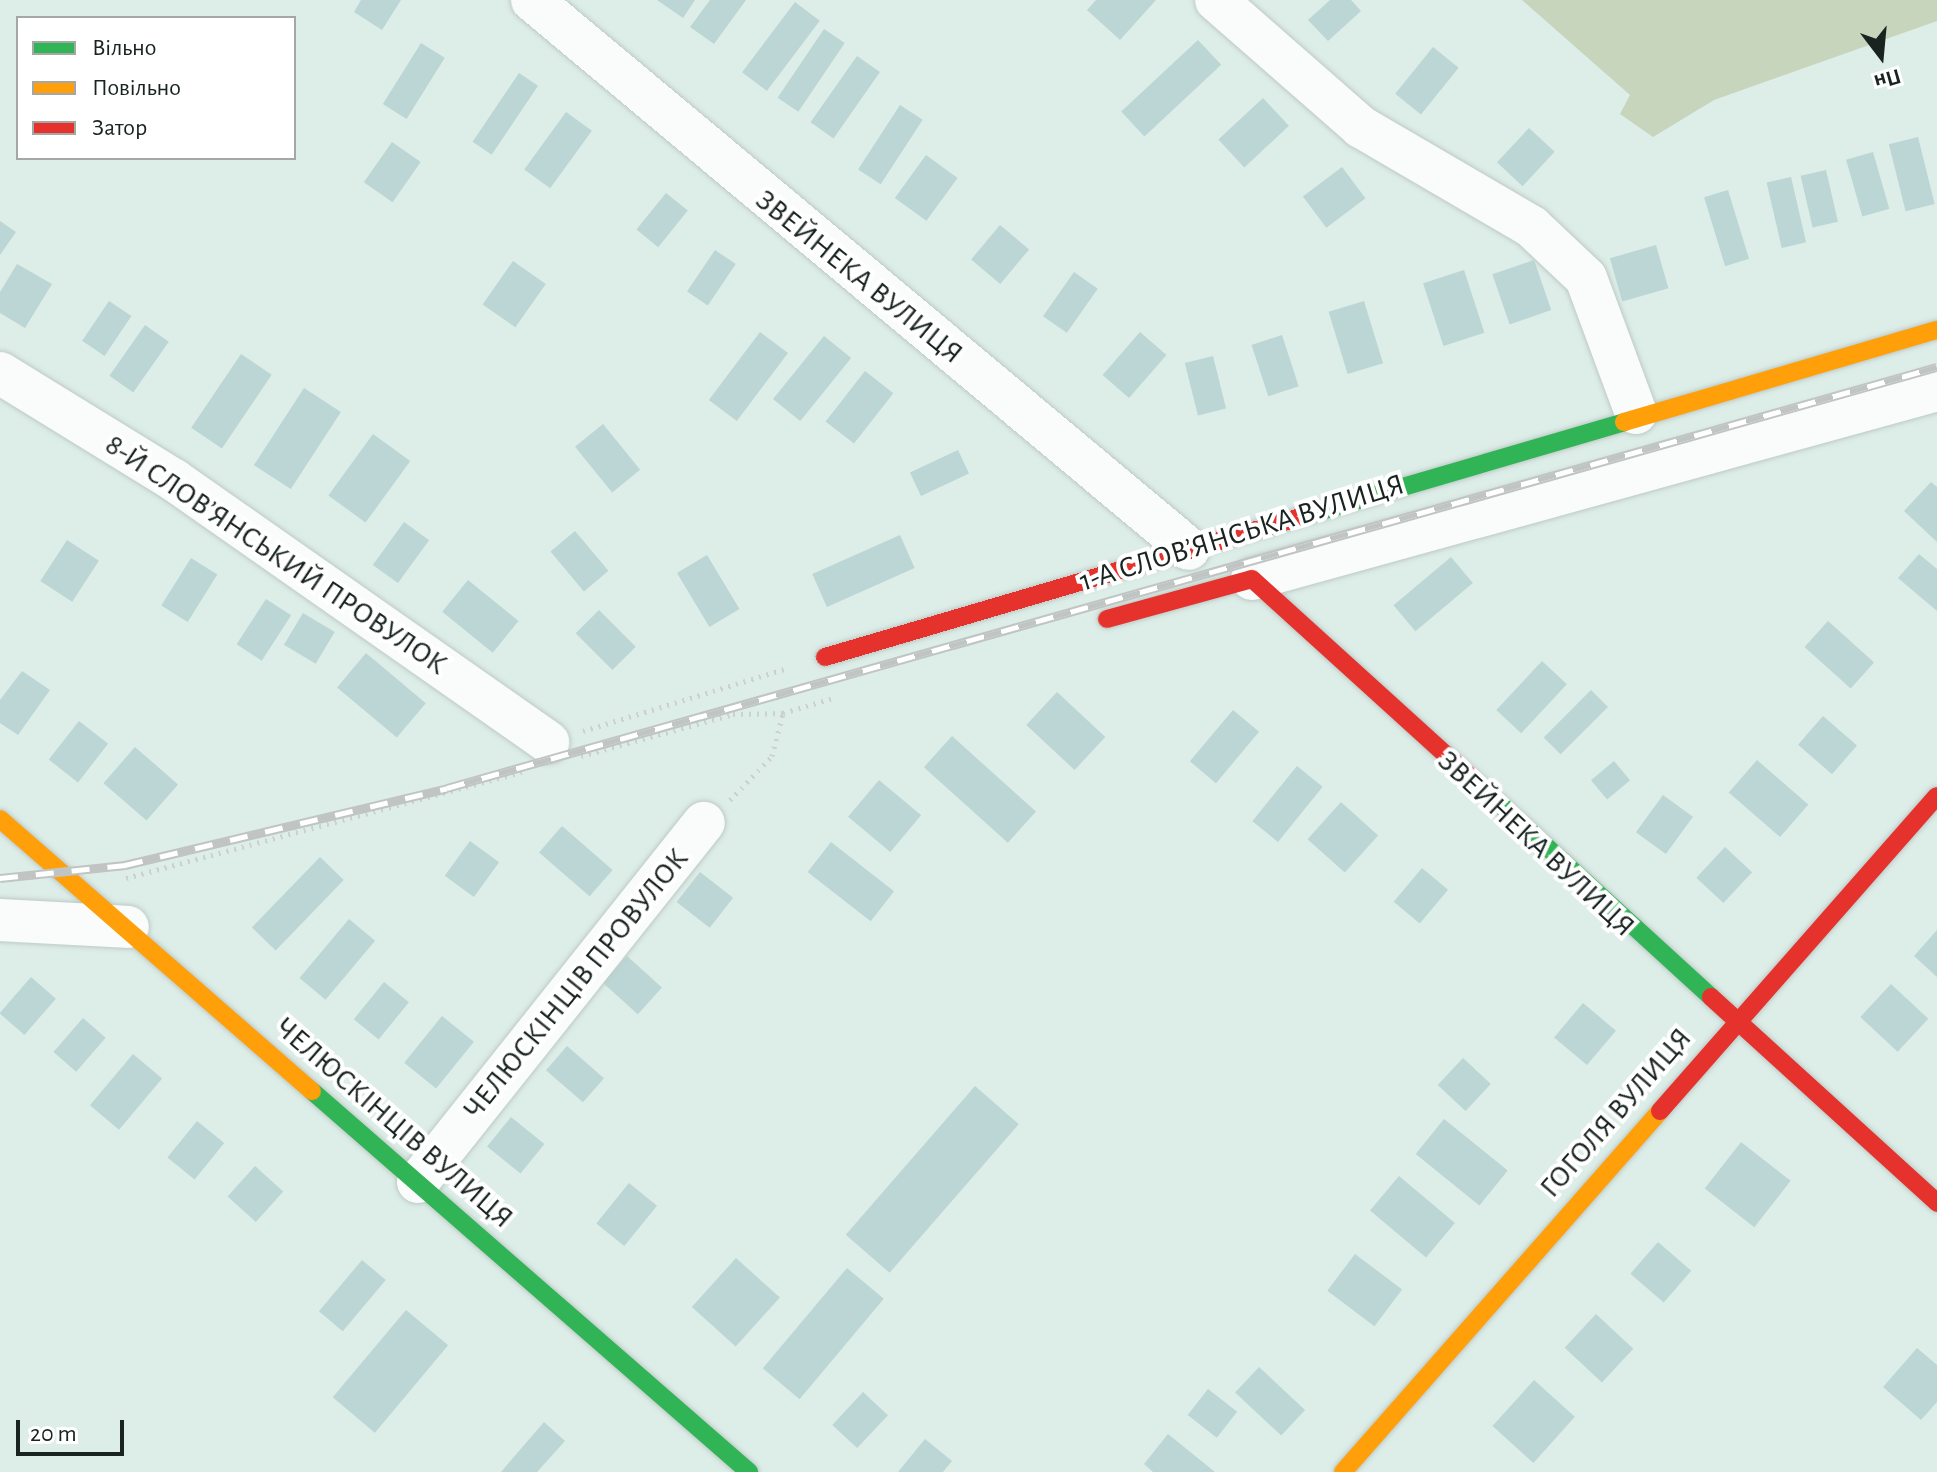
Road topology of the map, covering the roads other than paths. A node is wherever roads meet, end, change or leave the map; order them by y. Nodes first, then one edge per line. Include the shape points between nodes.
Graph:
1 (532, 0) edge
2 (1216, 0) edge
3 (1937, 330) edge
4 (0, 373) edge
5 (1937, 390) edge
6 (1636, 413) junction
7 (1189, 549) junction
8 (1252, 579) junction
9 (1107, 619) dead end
10 (825, 657) road end
11 (549, 757) road end
12 (1937, 796) edge
13 (0, 819) edge
14 (704, 823) road end
15 (0, 920) edge
16 (128, 927) junction
17 (1731, 1023) junction
18 (418, 1182) junction
19 (1937, 1203) edge
20 (749, 1472) edge
21 (1343, 1472) edge

1 - 7 street, ЗВЕЙНЕКА ВУЛИЦЯ
2 - 6 street via 1361,127 1532,227 1586,278
3 - 6 street, 1-А СЛОВ’ЯНСЬКА ВУЛИЦЯ
4 - 11 street, 8-Й СЛОВ’ЯНСЬКИЙ ПРОВУЛОК via 174,480
5 - 8 street
6 - 7 street, 1-А СЛОВ’ЯНСЬКА ВУЛИЦЯ
7 - 10 street, 1-А СЛОВ’ЯНСЬКА ВУЛИЦЯ
8 - 9 street
8 - 17 street, ЗВЕЙНЕКА ВУЛИЦЯ
12 - 17 street, ГОГОЛЯ ВУЛИЦЯ
13 - 16 street, ЧЕЛЮСКІНЦІВ ВУЛИЦЯ
14 - 18 street, ЧЕЛЮСКІНЦІВ ПРОВУЛОК
15 - 16 street
16 - 18 street, ЧЕЛЮСКІНЦІВ ВУЛИЦЯ
17 - 19 street, ЗВЕЙНЕКА ВУЛИЦЯ
17 - 21 street, ГОГОЛЯ ВУЛИЦЯ
18 - 20 street, ЧЕЛЮСКІНЦІВ ВУЛИЦЯ

